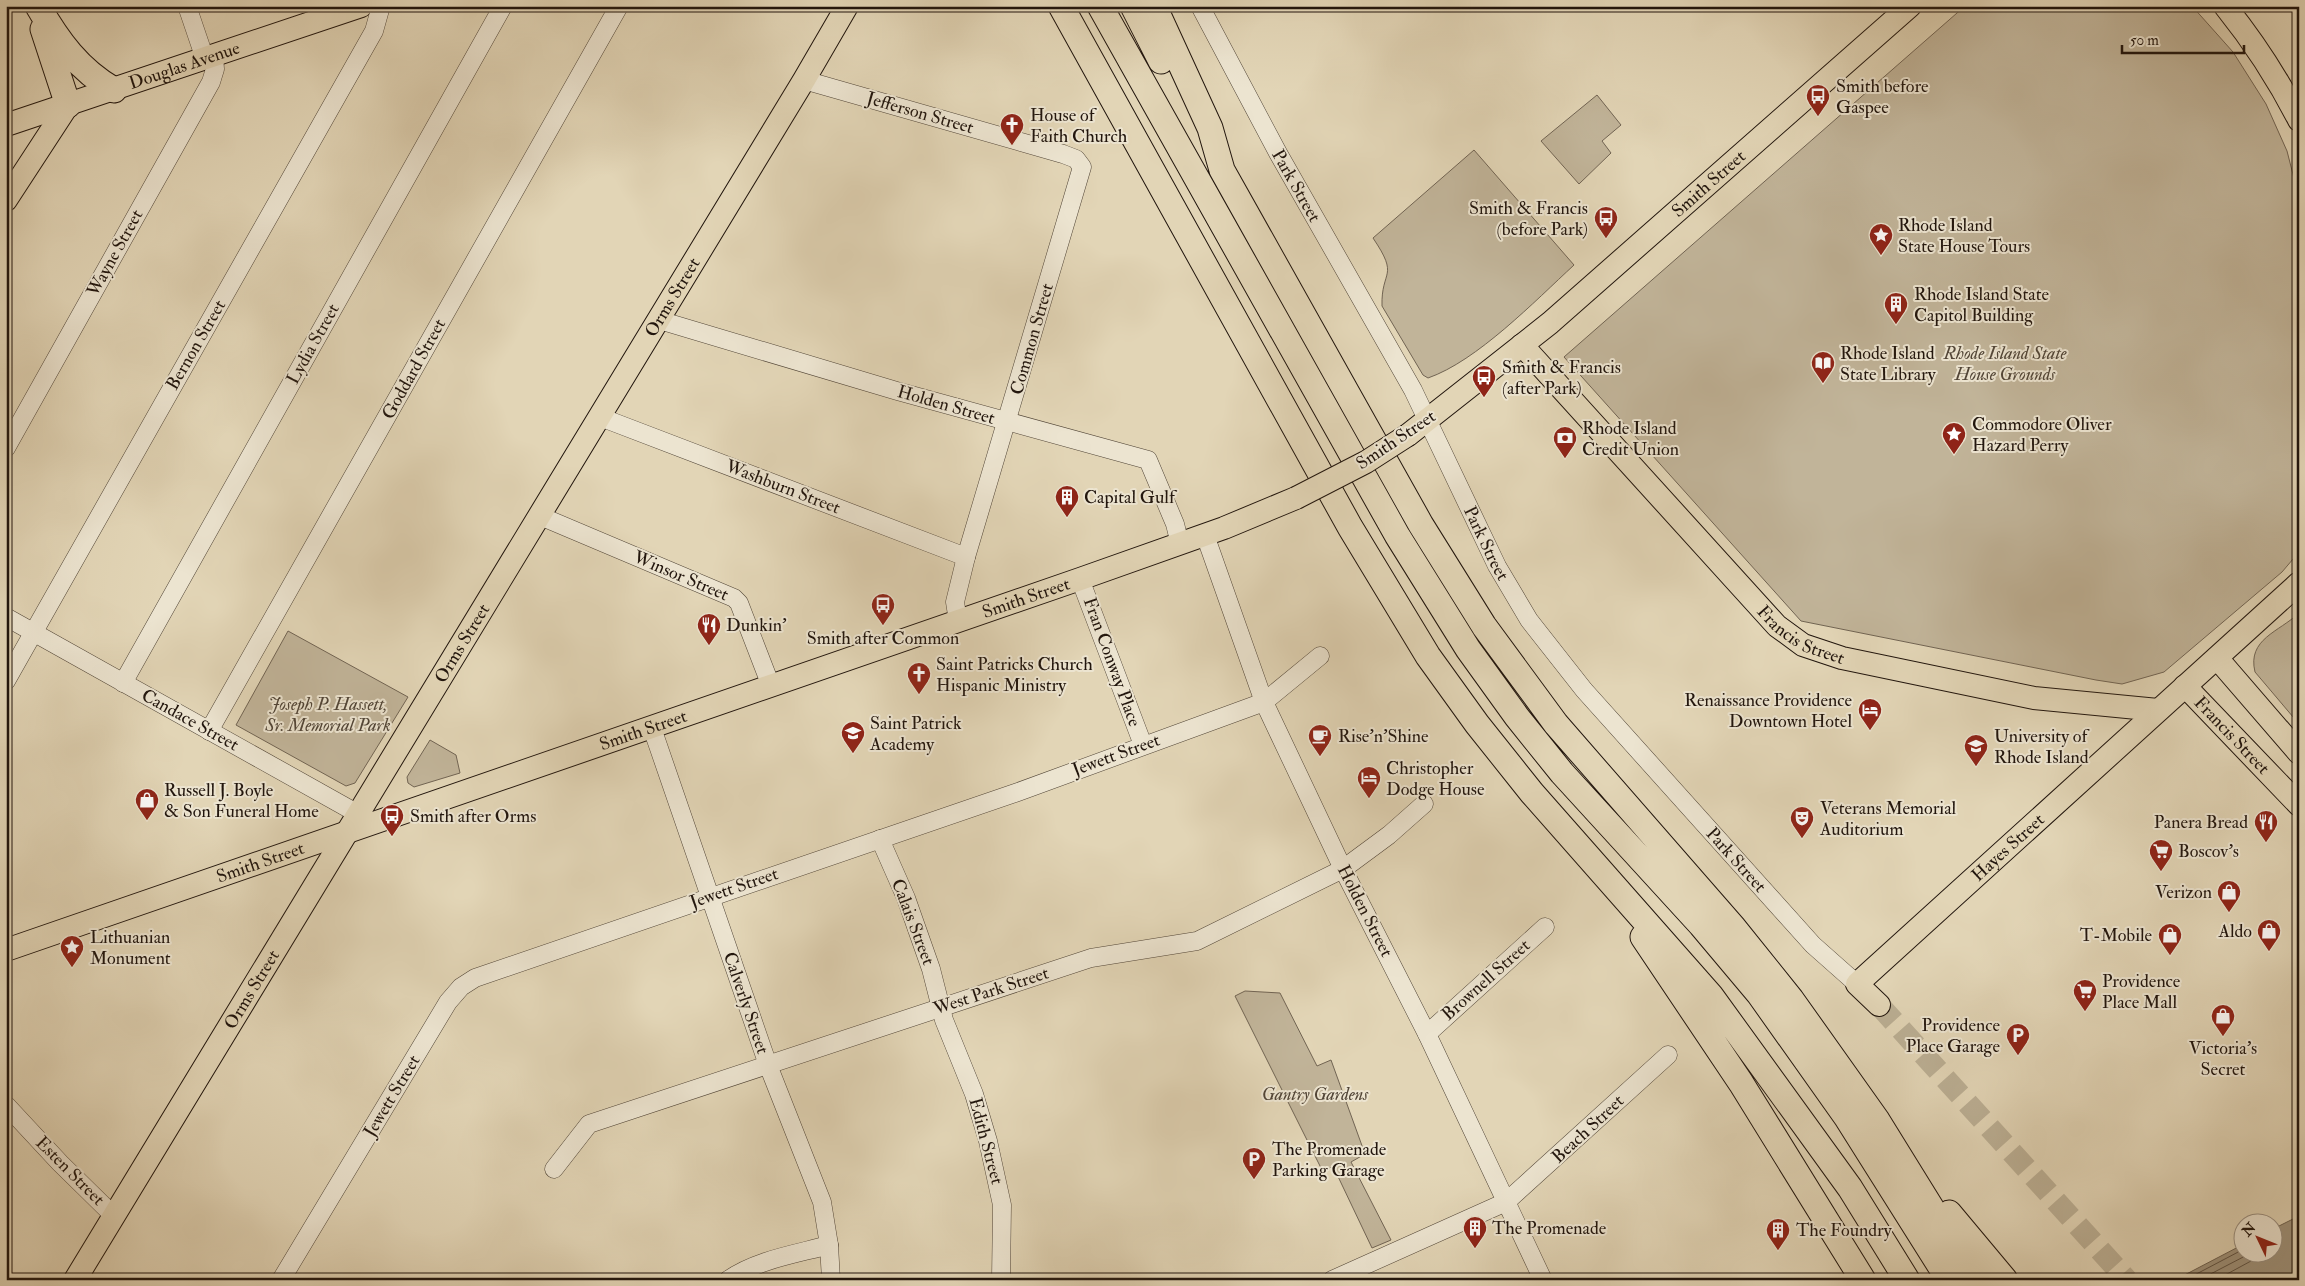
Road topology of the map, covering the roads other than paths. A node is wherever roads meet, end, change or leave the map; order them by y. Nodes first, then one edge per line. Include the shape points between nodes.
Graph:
1 (37, 6) edge
2 (187, 6) edge
3 (361, 6) edge
4 (381, 6) edge
5 (503, 6) edge
6 (619, 6) edge
7 (847, 6) edge
8 (1048, 6) edge
9 (1061, 6) edge
10 (1100, 6) edge
11 (1133, 6) edge
12 (1154, 6) edge
13 (1200, 6) edge
14 (1910, 6) edge
15 (2225, 6) edge
16 (210, 58) junction
17 (804, 80) junction
18 (114, 90) junction
19 (68, 105) junction
20 (1116, 108) junction
21 (2299, 120) edge
22 (6, 125) edge
23 (1222, 170) junction
24 (1082, 174) joint
25 (6, 200) edge
26 (659, 320) junction
27 (1522, 345) junction
28 (600, 417) junction
29 (1428, 420) junction
30 (1008, 422) junction
31 (6, 448) edge
32 (540, 516) junction
33 (1206, 535) junction
34 (1180, 544) junction
35 (966, 557) junction
36 (1080, 579) junction
37 (2299, 583) edge
38 (6, 617) edge
39 (958, 621) junction
40 (33, 633) junction
41 (1320, 656) dead end
42 (2217, 658) junction
43 (6, 681) edge
44 (123, 683) junction
45 (771, 686) junction
46 (2185, 686) junction
47 (1264, 702) junction
48 (2158, 710) junction
49 (652, 728) junction
50 (209, 731) junction
51 (1143, 745) junction
52 (2299, 753) edge
53 (1424, 804) dead end
54 (2299, 805) edge
55 (360, 822) junction
56 (880, 840) junction
57 (1593, 862) junction
58 (1343, 869) junction
59 (710, 896) junction
60 (1546, 927) dead end
61 (6, 950) edge
62 (1857, 984) junction
63 (1879, 1005) tunnel mouth
64 (942, 1007) junction
65 (1427, 1034) junction
66 (1668, 1055) dead end
67 (768, 1065) junction
68 (6, 1105) edge
69 (1893, 1146) junction
70 (554, 1169) dead end
71 (1506, 1202) junction
72 (114, 1216) junction
73 (829, 1245) junction
74 (75, 1280) edge
75 (281, 1280) edge
76 (728, 1280) edge
77 (831, 1280) edge
78 (1001, 1280) edge
79 (1332, 1280) edge
80 (1543, 1280) edge
81 (1863, 1280) edge
82 (1907, 1280) edge
83 (1949, 1280) edge
84 (1976, 1280) edge
85 (2005, 1280) edge

1 - 18 highway via 72,57 88,73
1 - 19 highway
2 - 16 street
3 - 16 main road, Douglas Avenue
4 - 40 street, Bernon Street via 374,31
5 - 44 street, Lydia Street
6 - 50 street, Goddard Street
7 - 17 main road, Orms Street
8 - 20 highway
9 - 20 highway
10 - 83 highway via 1397,535 1468,649 1554,763 1701,925 1758,994 1847,1118
11 - 23 highway
12 - 23 highway via 1210,128
13 - 29 street, Park Street via 1273,144
14 - 27 main road, Smith Street
15 - 21 main road via 2278,79
16 - 18 main road, Douglas Avenue
16 - 31 street, Wayne Street via 215,69 211,82
17 - 24 street, Jefferson Street via 1064,154 1076,159
17 - 26 main road, Orms Street
18 - 19 main road, Douglas Avenue
19 - 22 main road, Douglas Avenue
19 - 25 main road
20 - 57 highway via 1411,630 1495,748
23 - 69 highway via 1421,525 1502,652 1575,747 1772,975 1827,1048
24 - 30 street, Common Street
26 - 28 main road, Orms Street
26 - 30 street, Holden Street
27 - 29 main road, Smith Street
27 - 48 main road, Francis Street via 1777,626 1802,644 1842,658 2034,698
28 - 32 main road, Orms Street
28 - 35 street, Washburn Street
29 - 33 main road, Smith Street, bridge via 1366,462 1296,498
29 - 62 street, Park Street via 1497,566 1537,631 1584,690 1813,945
30 - 34 street, Holden Street via 1148,460
30 - 35 street, Common Street
32 - 45 street, Winsor Street via 734,598
32 - 55 main road, Orms Street
33 - 34 main road, Smith Street
33 - 47 street, Holden Street
34 - 36 main road, Smith Street
35 - 39 street, Common Street via 955,602
36 - 39 main road, Smith Street
36 - 51 street, Fran Conway Place
37 - 42 main road
38 - 40 street, Candace Street
39 - 45 main road, Smith Street
40 - 43 street, Bernon Street
40 - 44 street, Candace Street
41 - 47 street, Jewett Street
42 - 46 main road, Francis Street
42 - 52 main road, Francis Street
44 - 50 street, Candace Street
45 - 49 main road, Smith Street
46 - 48 main road, Francis Street
46 - 54 main road, Francis Street
47 - 51 street, Jewett Street
47 - 58 street, Holden Street
48 - 62 main road, Hayes Street
49 - 55 main road, Smith Street
49 - 59 street, Calverly Street
50 - 55 street, Candace Street
51 - 56 street, Jewett Street
53 - 58 street, West Park Street
55 - 61 main road, Smith Street
55 - 72 main road, Orms Street
56 - 59 street, Jewett Street
56 - 64 street, Calais Street via 906,898
57 - 81 highway via 1741,1082
57 - 82 highway via 1692,973 1747,1044 1850,1188
58 - 64 street, West Park Street via 1197,941 1091,958
58 - 65 street, Holden Street
59 - 67 street, Calverly Street
59 - 75 street, Jewett Street via 484,975 461,987 448,1002
60 - 65 street, Brownell Street
62 - 63 main road, Park Street
64 - 67 street, West Park Street
64 - 78 street, Edith Street via 944,1020 974,1094 1002,1204
65 - 71 street, Holden Street
66 - 71 street, Beach Street
67 - 70 street, West Park Street via 589,1124
67 - 73 street, Calverly Street via 822,1202
68 - 72 street, Esten Street
69 - 84 highway
69 - 85 highway
71 - 79 street
71 - 80 street, Holden Street
72 - 74 main road, Orms Street
73 - 76 street via 771,1261 735,1274
73 - 77 street, Calverly Street

